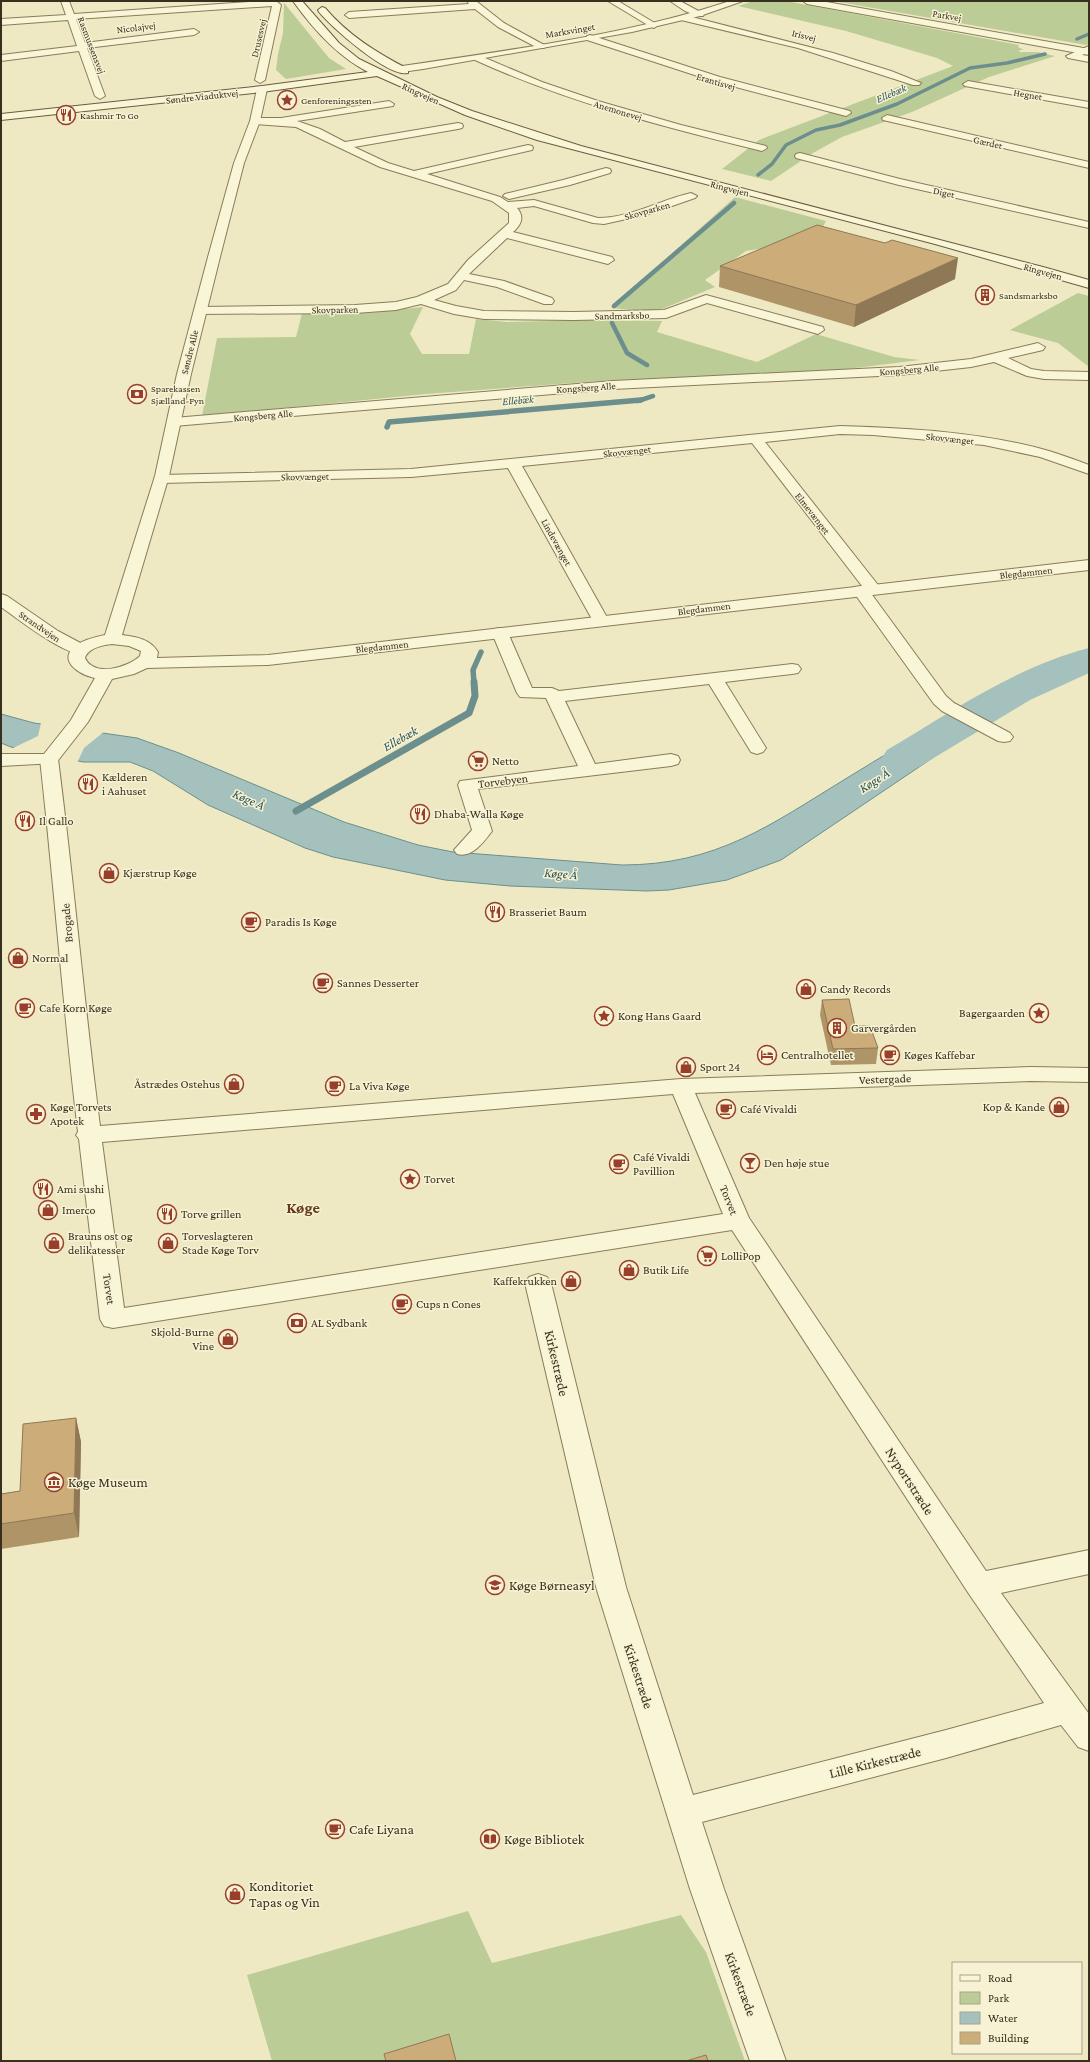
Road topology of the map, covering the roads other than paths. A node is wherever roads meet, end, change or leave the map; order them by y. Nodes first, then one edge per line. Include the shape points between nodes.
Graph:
1 (65, 1) edge
2 (297, 1) edge
3 (316, 1) edge
4 (612, 1) edge
5 (674, 1) edge
6 (739, 1) edge
7 (807, 1) edge
8 (473, 3) edge
9 (700, 14) junction
10 (349, 15) dead end
11 (70, 17) junction
12 (684, 18) junction
13 (1, 22) edge
14 (654, 25) junction
15 (194, 32) dead end
16 (590, 38) junction
17 (541, 46) junction
18 (82, 47) junction
19 (1087, 51) edge
20 (1, 58) edge
21 (478, 58) junction
22 (1089, 60) edge
23 (402, 70) junction
24 (378, 73) junction
25 (421, 79) dead end
26 (916, 83) dead end
27 (968, 84) dead end
28 (261, 85) junction
29 (100, 96) dead end
30 (389, 104) dead end
31 (1089, 105) edge
32 (495, 111) dead end
33 (846, 113) dead end
34 (1, 117) edge
35 (887, 118) dead end
36 (255, 121) junction
37 (282, 121) junction
38 (458, 126) dead end
39 (343, 146) junction
40 (528, 148) dead end
41 (762, 148) dead end
42 (800, 156) dead end
43 (1089, 164) edge
44 (606, 171) dead end
45 (414, 174) junction
46 (691, 196) dead end
47 (496, 199) junction
48 (508, 205) junction
49 (1089, 225) edge
50 (505, 234) junction
51 (608, 260) dead end
52 (1089, 272) edge
53 (461, 276) junction
54 (1089, 284) edge
55 (421, 300) junction
56 (548, 301) dead end
57 (200, 311) junction
58 (818, 330) dead end
59 (1038, 347) dead end
60 (997, 358) junction
61 (1089, 376) edge
62 (174, 422) junction
63 (755, 438) junction
64 (513, 463) junction
65 (1089, 470) edge
66 (161, 479) junction
67 (1089, 565) edge
68 (866, 589) junction
69 (1, 598) edge
70 (601, 621) junction
71 (500, 633) junction
72 (112, 639) junction
73 (80, 650) junction
74 (146, 658) junction
75 (792, 669) dead end
76 (106, 674) junction
77 (714, 678) junction
78 (554, 696) junction
79 (1004, 737) dead end
80 (757, 748) dead end
81 (49, 759) junction
82 (1, 760) edge
83 (671, 760) dead end
84 (589, 770) junction
85 (464, 850) dead end
86 (1089, 1076) edge
87 (681, 1086) junction
88 (88, 1135) junction
89 (738, 1220) junction
90 (538, 1283) dead end
91 (1089, 1562) edge
92 (979, 1585) junction
93 (1067, 1710) junction
94 (1089, 1737) edge
95 (683, 1812) junction
96 (768, 2061) edge

1 - 11 street, Rasmussensvej
2 - 24 street, Ringvejen via 344,52 359,64
3 - 23 street, Ringvejen via 347,34
4 - 14 street
5 - 9 street
6 - 9 street, Marksvinget
7 - 19 street, Parkvej
8 - 10 street
8 - 17 street via 501,25
9 - 12 street, Marksvinget
11 - 13 street
11 - 18 street, Rasmussensvej
11 - 28 street, Drusesvej via 274,3 277,5 276,13
12 - 14 street, Marksvinget
12 - 26 street, Irisvej via 828,53
14 - 16 street, Marksvinget
15 - 18 street, Nicolajvej
16 - 17 street, Marksvinget
16 - 33 street, Erantisvej via 719,82
17 - 21 street, Marksvinget
18 - 20 street, Nicolajvej
18 - 29 street, Rasmussensvej
19 - 22 street, Parkvej via 1071,56
21 - 23 street, Marksvinget
21 - 41 street, Anemonevej via 538,84 586,100
23 - 24 street, Søndre Viaduktvej
23 - 25 street, Ringvejen
24 - 28 street, Søndre Viaduktvej
24 - 54 street, Ringvejen via 444,103 519,131
27 - 31 street, Hegnet
28 - 34 street, Søndre Viaduktvej
28 - 36 street, Søndre Alle
30 - 37 street
32 - 52 street, Ringvejen via 628,154
35 - 43 street, Gærdet
36 - 37 street
36 - 57 street, Søndre Alle via 239,163
37 - 39 street via 306,127
38 - 39 street
39 - 45 street via 366,158
40 - 45 street
42 - 49 street, Diget
44 - 47 street
45 - 47 street
46 - 48 street, Skovparken via 645,212 604,221 534,203
47 - 48 street
48 - 50 street, Skovparken via 516,217 515,224
50 - 51 street
50 - 53 street, Skovparken
53 - 55 street, Skovparken via 452,287
53 - 56 street via 500,284
55 - 57 street, Skovparken via 396,306 355,309
55 - 58 street, Sandmarksbo via 454,310 484,314 574,316 666,314 706,299
57 - 62 street, Søndre Alle
59 - 60 street, Kongsberg Alle
60 - 61 street via 1033,373
60 - 62 street, Kongsberg Alle via 899,371 605,386
62 - 66 street, Søndre Alle
63 - 64 street, Skovvænget
63 - 65 street, Skovvænget via 840,430 873,430 1011,446 1044,454
63 - 68 street, Elmevænget
64 - 66 street, Skovvænget via 380,475
64 - 70 street, Lindevænget
66 - 72 street, Søndre Alle
67 - 68 street, Blegdammen
68 - 70 street, Blegdammen
68 - 79 street, Elmevænget via 940,700 948,707
69 - 73 street, Strandvejen via 52,635
70 - 71 street, Blegdammen
71 - 74 street, Blegdammen via 268,660 169,664
71 - 78 street via 526,693 552,693
72 - 73 street via 94,643
72 - 74 street via 142,644 147,648
73 - 76 street via 77,656 80,666 86,670
74 - 76 street via 127,671
75 - 77 street
76 - 81 street via 77,725
77 - 78 street
77 - 80 street
78 - 84 street
81 - 82 street
81 - 88 street, Brogade via 65,893
83 - 84 street, Torvebyen
84 - 85 street, Torvebyen via 467,785 482,831
86 - 87 street, Vestergade via 1030,1074
87 - 88 street
87 - 89 street, Torvet
88 - 89 street, Torvet via 113,1319
89 - 92 street, Nyportstræde
90 - 95 street, Kirkestræde via 611,1587
91 - 92 street
92 - 93 street, Nyportstræde
93 - 94 street, Nyportstræde
93 - 95 street, Lille Kirkestræde
95 - 96 street, Kirkestræde via 707,1889

